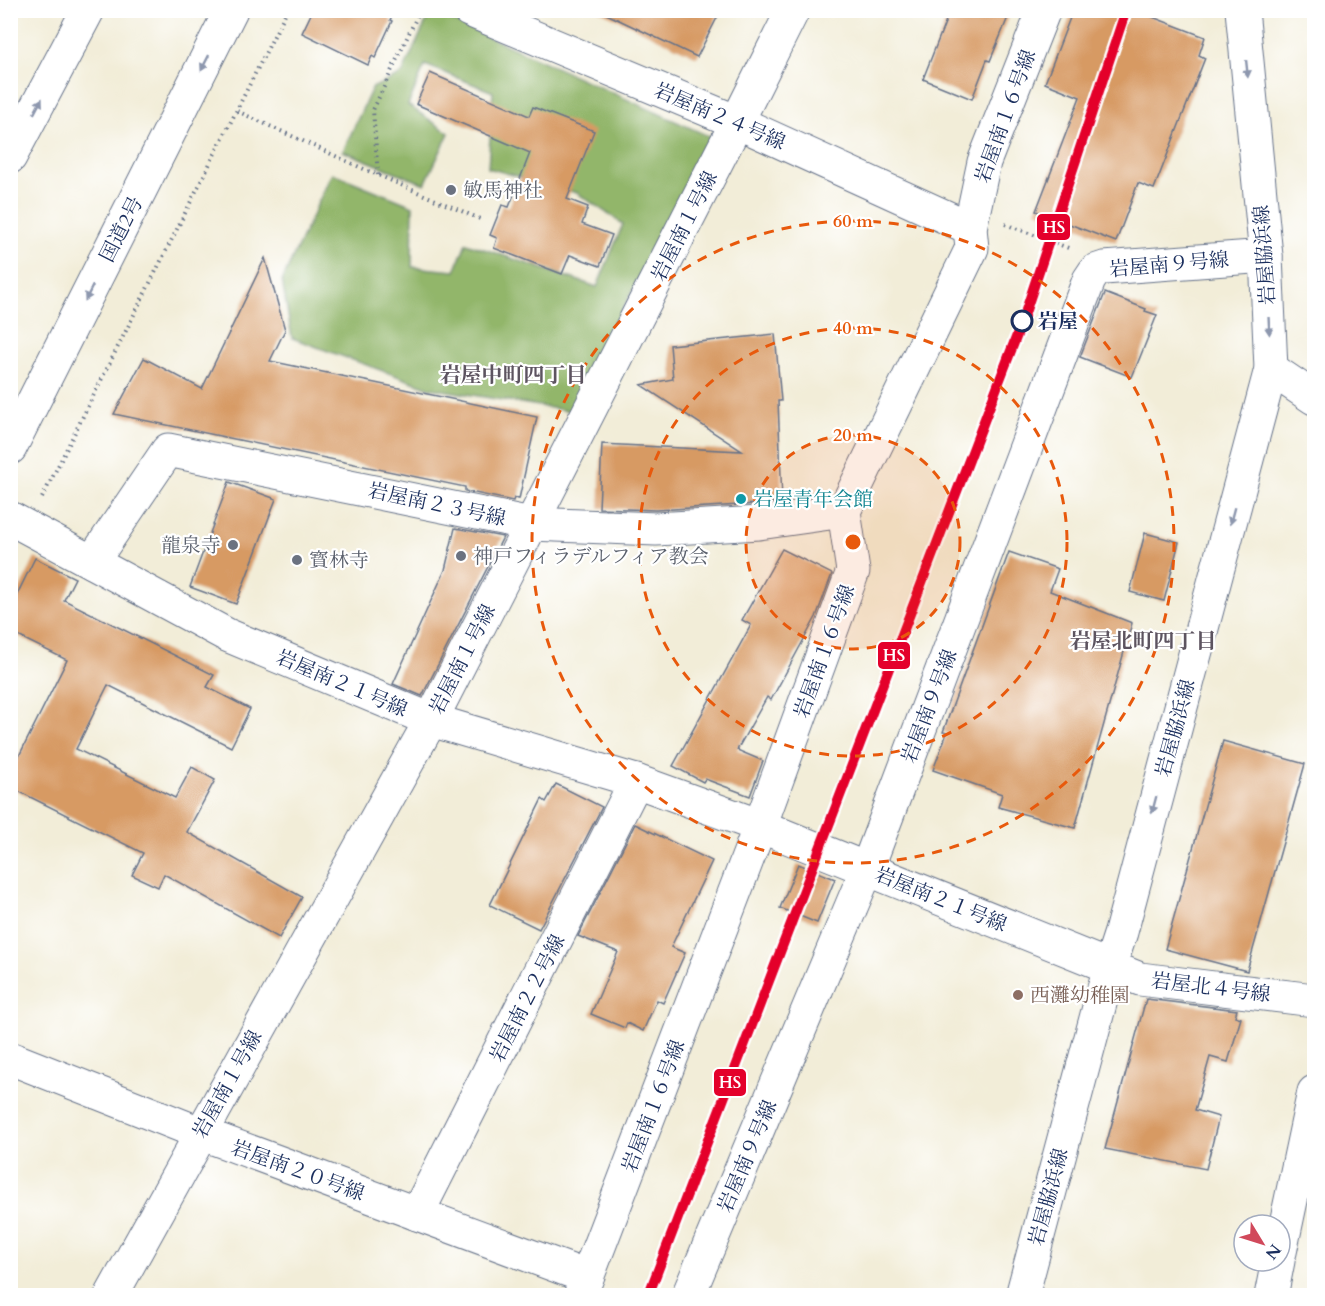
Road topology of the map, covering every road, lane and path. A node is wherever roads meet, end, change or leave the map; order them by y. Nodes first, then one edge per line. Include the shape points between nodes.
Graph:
1 (88, 10) edge
2 (231, 10) edge
3 (287, 10) edge
4 (420, 10) edge
5 (793, 10) edge
6 (1044, 10) edge
7 (1242, 10) edge
8 (469, 11) edge
9 (237, 111) junction
10 (737, 122) junction
11 (10, 157) edge
12 (378, 175) junction
13 (480, 219) dead end
14 (982, 224) junction
15 (1081, 253) dead end
16 (1266, 256) junction
17 (1271, 369) junction
18 (1314, 398) edge
19 (10, 448) edge
20 (844, 511) junction
21 (19, 523) edge
22 (531, 524) junction
23 (92, 562) junction
24 (431, 720) junction
25 (636, 781) junction
26 (766, 829) junction
27 (861, 867) junction
28 (1110, 966) junction
29 (1314, 1000) edge
30 (10, 1058) edge
31 (1314, 1092) edge
32 (200, 1133) junction
33 (1288, 1213) edge
34 (417, 1214) junction
35 (1275, 1273) edge
36 (584, 1286) edge
37 (111, 1296) edge
38 (688, 1296) edge
39 (1022, 1296) edge
40 (1270, 1296) edge

11 -> 1 main road
2 -> 19 main road, 国道2号
3 - 9 path
4 - 12 path via 373,110
5 - 10 main road, 岩屋南１号線
6 - 14 main road, 岩屋南１６号線 via 984,162
7 -> 16 main road, 岩屋脇浜線
8 - 10 main road, 岩屋南２４号線
9 - 12 path
9 - 21 path
10 - 14 main road, 岩屋南２４号線
10 - 22 main road, 岩屋南１号線
12 - 13 path
14 - 15 path
14 - 20 main road, 岩屋南１６号線
16 -> 17 main road, 岩屋脇浜線
16 - 27 main road, 岩屋南９号線 via 1104,268 1095,271 1089,280
17 - 18 main road
17 -> 28 main road, 岩屋脇浜線
20 - 22 main road, 岩屋南２３号線 via 759,523 656,529
20 - 26 main road, 岩屋南１６号線 via 853,571
21 - 23 main road, 岩屋南２１号線
22 - 23 main road, 岩屋南２３号線 via 168,450
22 - 24 main road, 岩屋南１号線
23 - 24 main road, 岩屋南２１号線 via 227,634
24 - 25 main road, 岩屋南２１号線
24 - 32 main road, 岩屋南１号線
25 - 26 main road, 岩屋南２１号線
25 - 34 main road, 岩屋南２２号線
26 - 27 main road, 岩屋南２１号線
26 - 36 main road, 岩屋南１６号線
27 - 28 main road, 岩屋南２１号線
27 - 38 main road, 岩屋南９号線
28 - 29 main road, 岩屋北４号線 via 1140,979
28 - 39 main road, 岩屋脇浜線
30 - 32 main road, 岩屋南２０号線
31 - 33 main road
32 - 34 main road, 岩屋南２０号線
32 - 37 main road, 岩屋南１号線
34 - 36 main road, 岩屋南２０号線
35 - 40 main road

